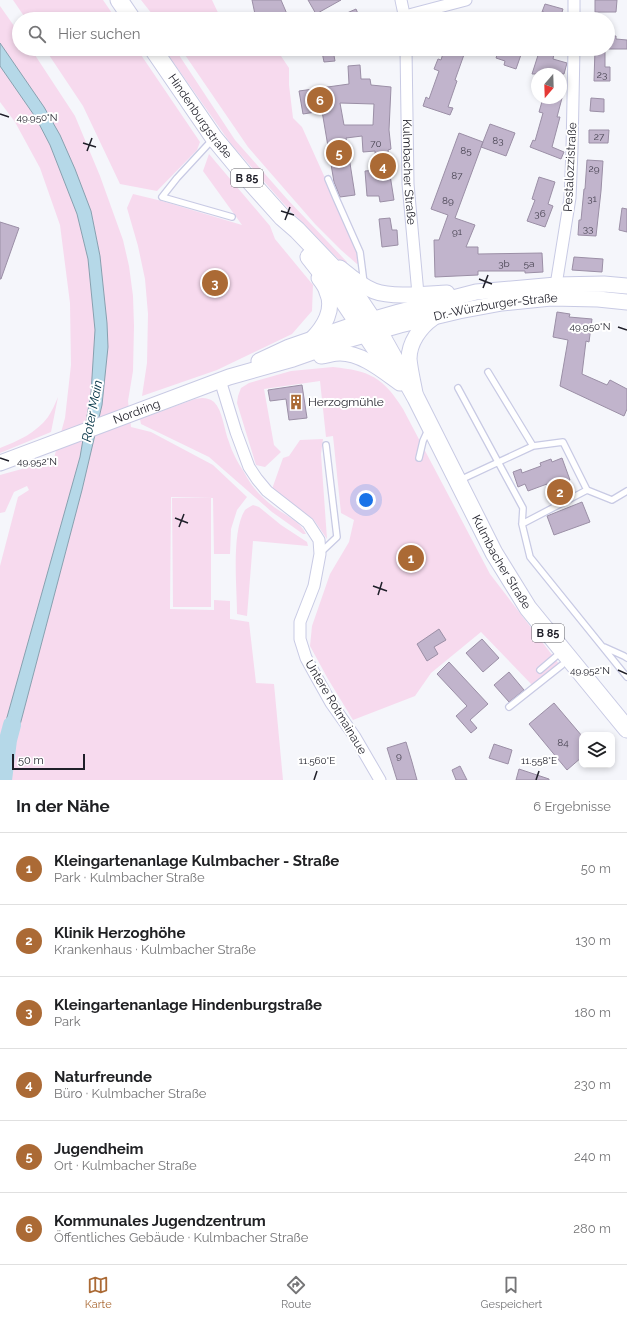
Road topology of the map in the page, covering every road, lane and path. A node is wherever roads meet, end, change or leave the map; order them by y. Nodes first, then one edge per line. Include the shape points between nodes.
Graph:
1 (119, 0) edge
2 (401, 0) edge
3 (466, 0) edge
4 (574, 0) edge
5 (127, 12) edge
6 (404, 12) edge
7 (423, 12) edge
8 (574, 12) edge
9 (158, 56) edge
10 (406, 56) edge
11 (574, 56) edge
12 (214, 138) junction
13 (328, 179) dead end
14 (232, 216) dead end
15 (315, 256) junction
16 (556, 285) junction
17 (364, 286) junction
18 (627, 286) edge
19 (476, 292) junction
20 (418, 294) junction
21 (627, 302) edge
22 (435, 317) junction
23 (369, 327) junction
24 (312, 339) junction
25 (293, 359) junction
26 (488, 372) dead end
27 (224, 379) junction
28 (400, 383) junction
29 (458, 388) dead end
30 (416, 398) junction
31 (430, 427) junction
32 (326, 445) dead end
33 (533, 446) junction
34 (419, 458) dead end
35 (498, 462) junction
36 (0, 463) edge
37 (458, 481) junction
38 (588, 490) junction
39 (627, 491) edge
40 (522, 524) junction
41 (320, 554) junction
42 (603, 646) junction
43 (562, 658) junction
44 (627, 658) edge
45 (540, 670) dead end
46 (627, 677) edge
47 (509, 707) dead end
48 (627, 729) edge
49 (380, 780) edge

1 - 5 main road
2 - 6 street
3 - 7 street
4 - 8 street
9 - 12 main road, Hindenburgstraße / B 85
10 - 20 street, Kulmbacher Straße via 408,184
11 - 16 street, Pestalozzistraße via 570,198
12 - 14 lane via 162,197
12 - 15 main road, Hindenburgstraße / B 85 via 282,217 291,233
13 - 17 lane via 360,252
15 - 17 main road
15 - 23 main road, Hindenburgstraße / B 85 via 342,299
15 - 24 main road via 314,269 330,303 325,322
16 - 18 main road, Dr.-Würzburger-Straße
16 - 19 main road, Dr.-Würzburger-Straße
17 - 20 main road via 383,293
19 - 20 main road
19 - 23 main road, Dr.-Würzburger-Straße
21 - 22 main road, Dr.-Würzburger-Straße via 551,298 502,303
22 - 23 main road, Dr.-Würzburger-Straße
22 - 30 main road via 425,323 410,350 409,359
23 - 24 main road, Nordring
23 - 25 main road, Nordring
23 - 28 main road, Kulmbacher Straße / B 85
23 - 30 main road, Kulmbacher Straße / B 85
24 - 27 main road, Nordring via 264,358
25 - 27 main road, Nordring
25 - 28 main road via 336,353 356,356
26 - 33 lane
27 - 36 main road, Nordring
27 - 41 street, Untere Rotmainaue via 236,432 249,467 267,491 308,523 319,540
28 - 30 main road, Kulmbacher Straße / B 85
29 - 35 lane
30 - 31 main road, Kulmbacher Straße / B 85
31 - 34 lane
31 - 37 main road, Kulmbacher Straße / B 85
32 - 41 lane via 338,536
33 - 35 lane
33 - 38 lane via 563,442
35 - 37 lane
35 - 40 lane via 523,508
37 - 43 main road, Kulmbacher Straße / B 85 via 494,553
38 - 39 lane via 612,500
38 - 40 lane
40 - 42 lane via 530,558
41 - 49 street, Untere Rotmainaue via 314,586 300,622 300,639 316,678
42 - 44 lane
42 - 46 lane
43 - 45 lane
43 - 47 lane
43 - 48 main road, Kulmbacher Straße / B 85

